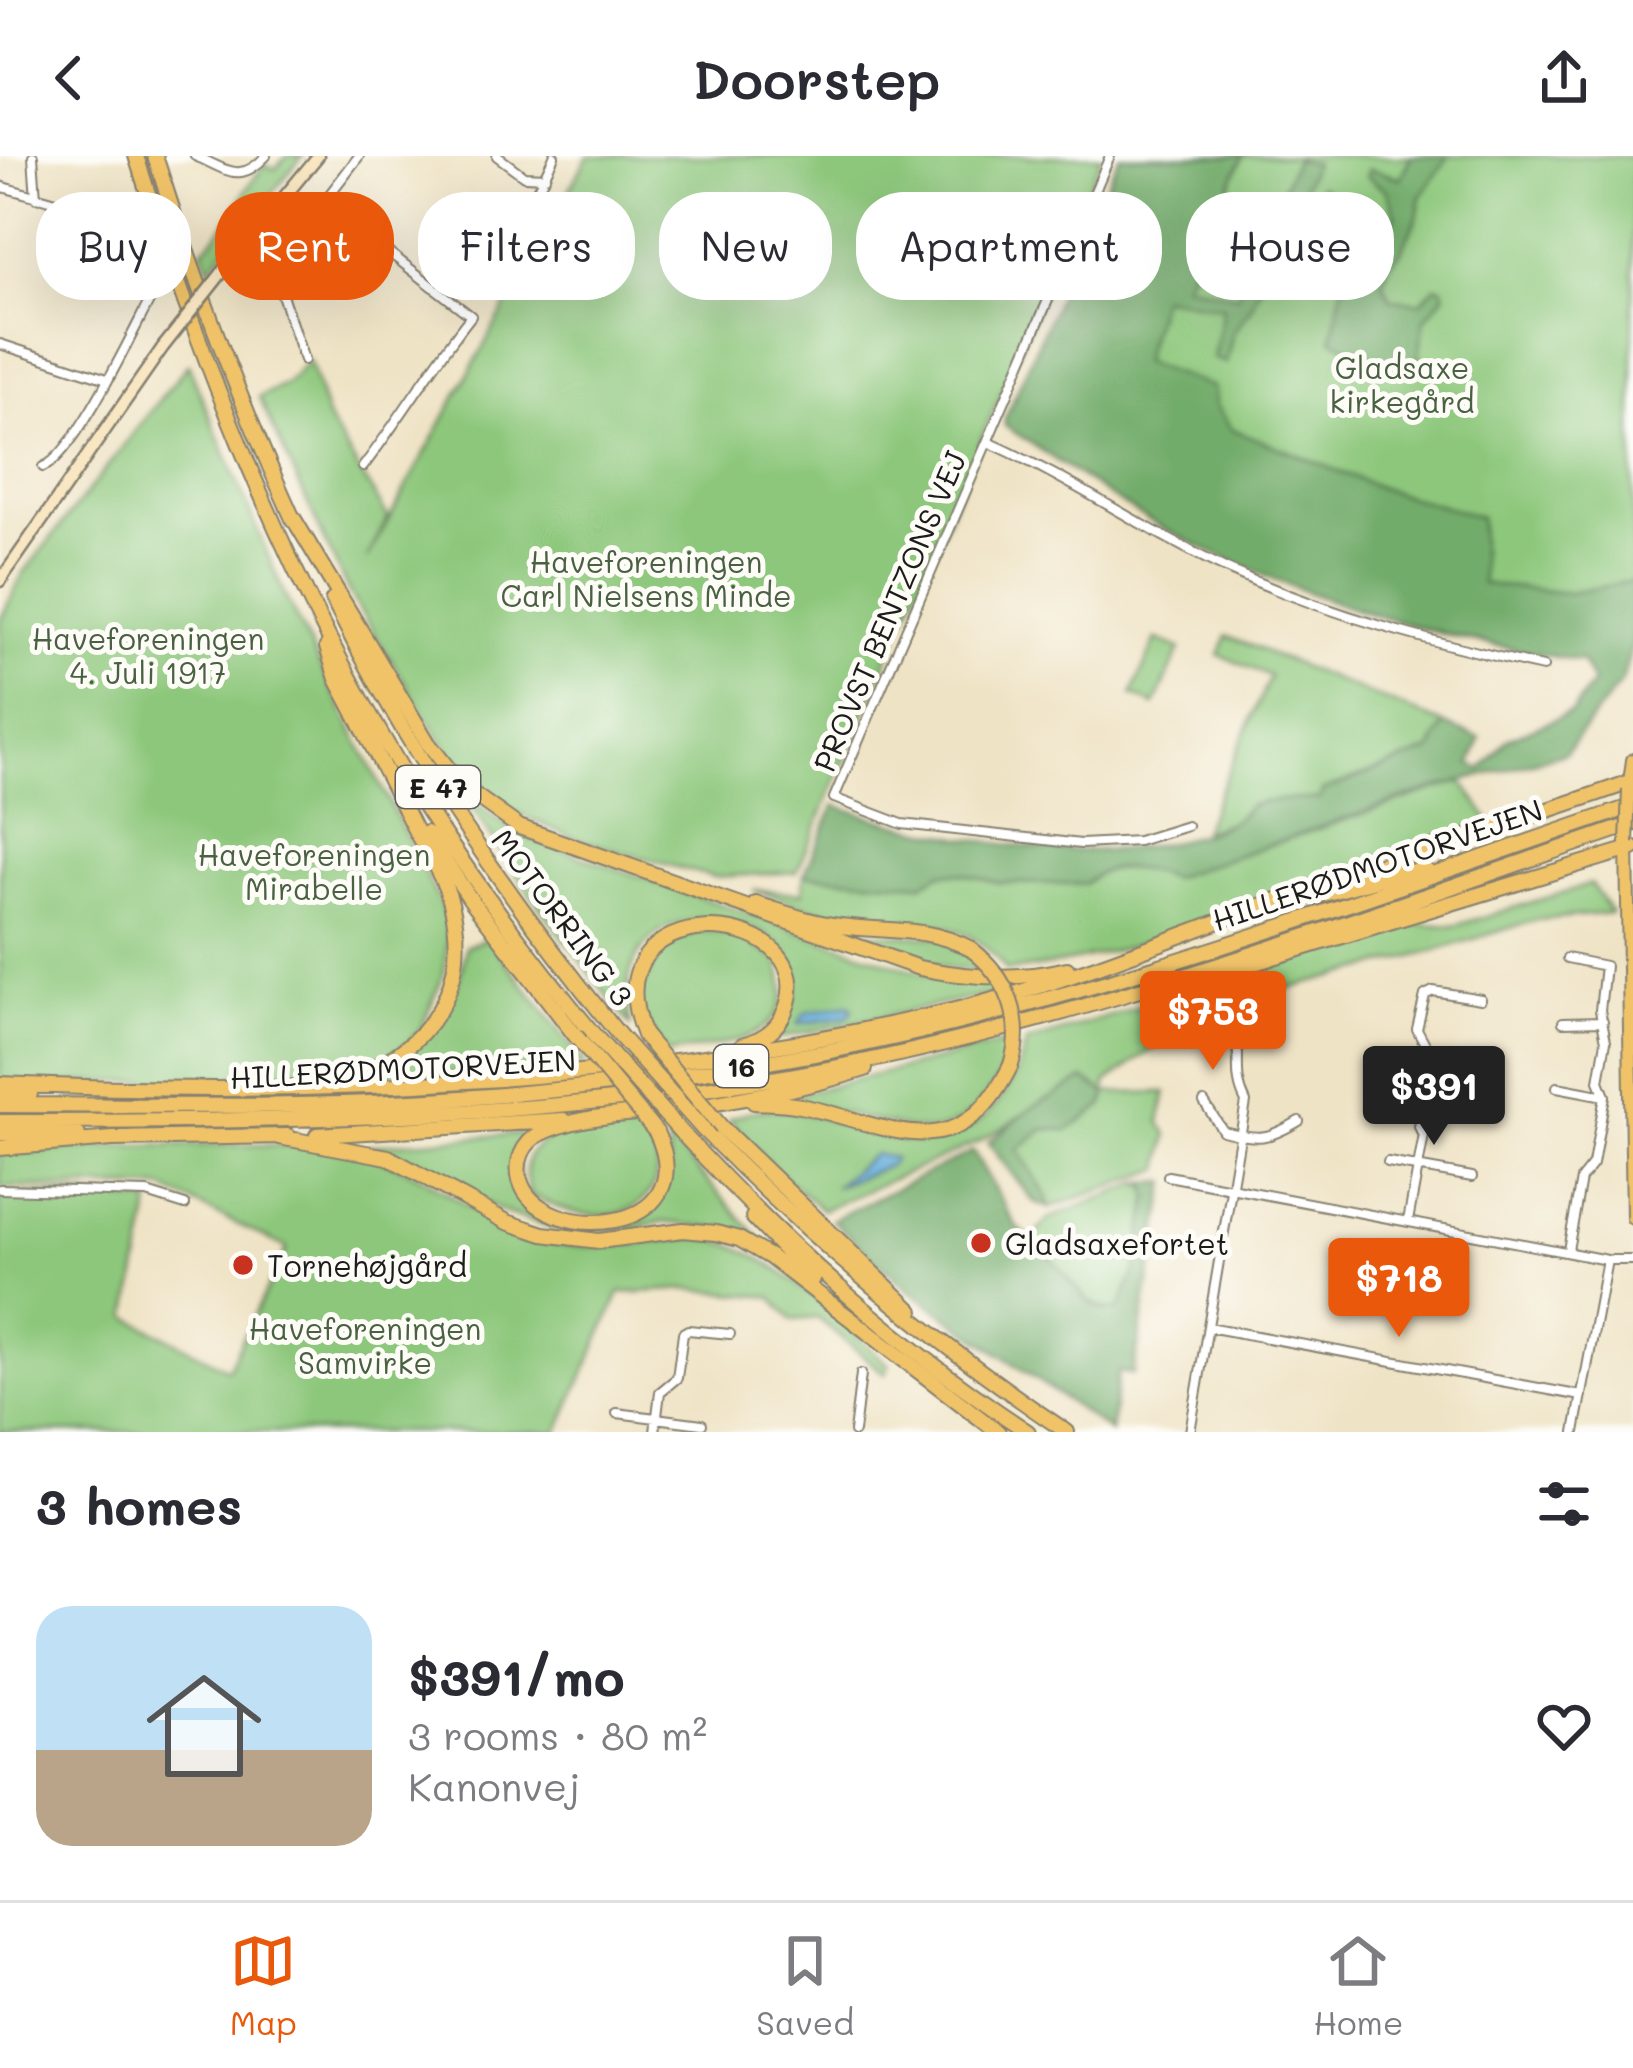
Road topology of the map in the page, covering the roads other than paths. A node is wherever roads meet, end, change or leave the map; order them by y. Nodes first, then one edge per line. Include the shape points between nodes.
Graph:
1 (33, 156) edge
2 (136, 156) edge
3 (155, 156) edge
4 (195, 156) edge
5 (266, 156) edge
6 (318, 156) edge
7 (359, 156) edge
8 (496, 156) edge
9 (554, 156) edge
10 (1110, 156) edge
11 (544, 177) junction
12 (0, 186) edge
13 (332, 192) edge
14 (534, 192) edge
15 (36, 198) joint
16 (394, 256) edge
17 (150, 300) edge
18 (284, 300) edge
19 (0, 344) edge
20 (304, 361) dead end
21 (106, 379) junction
22 (988, 442) junction
23 (44, 467) dead end
24 (363, 467) dead end
25 (292, 516) junction
26 (0, 581) edge
27 (311, 603) junction
28 (1543, 667) dead end
29 (1633, 760) edge
30 (389, 779) junction
31 (1631, 786) edge
32 (1633, 806) edge
33 (1633, 824) edge
34 (1187, 826) dead end
35 (1629, 847) edge
36 (1454, 866) junction
37 (669, 880) junction
38 (1229, 920) junction
39 (1567, 958) dead end
40 (1113, 959) junction
41 (1120, 998) junction
42 (1481, 999) dead end
43 (1603, 1021) junction
44 (1563, 1022) dead end
45 (1232, 1024) dead end
46 (926, 1048) junction
47 (704, 1056) junction
48 (1382, 1073) dead end
49 (1427, 1082) junction
50 (0, 1084) edge
51 (1556, 1087) dead end
52 (297, 1088) junction
53 (113, 1089) junction
54 (1483, 1093) dead end
55 (0, 1095) edge
56 (1605, 1096) junction
57 (737, 1101) junction
58 (1204, 1102) dead end
59 (0, 1105) edge
60 (590, 1120) junction
61 (1299, 1121) dead end
62 (0, 1122) edge
63 (0, 1133) edge
64 (1240, 1135) junction
65 (279, 1137) junction
66 (113, 1139) junction
67 (0, 1148) edge
68 (1388, 1162) dead end
69 (1418, 1167) junction
70 (1168, 1176) dead end
71 (1472, 1177) dead end
72 (729, 1184) junction
73 (0, 1189) edge
74 (1231, 1189) junction
75 (185, 1204) dead end
76 (1633, 1218) edge
77 (1408, 1220) junction
78 (1568, 1250) junction
79 (1607, 1260) junction
80 (1633, 1261) edge
81 (857, 1324) junction
82 (1208, 1327) junction
83 (730, 1334) dead end
84 (958, 1358) junction
85 (861, 1375) dead end
86 (1582, 1396) junction
87 (617, 1413) dead end
88 (656, 1418) junction
89 (702, 1424) dead end
90 (655, 1432) edge
91 (854, 1432) edge
92 (998, 1432) edge
93 (1028, 1432) edge
94 (1067, 1432) edge
95 (1190, 1432) edge
96 (1575, 1432) edge

1 - 15 street
2 - 27 highway, MOTORRING 3 / E 47 via 213,382
3 - 25 highway, MOTORRING 3 / E 47
4 - 5 street via 236,174
6 - 26 street, bridge via 163,347
7 - 13 street
8 - 11 street via 524,176
9 - 11 street
10 - 22 street, PROVST BENTZONS VEJ
11 - 14 street
12 - 15 street
16 - 24 street via 471,316
17 - 21 street
18 - 20 street
19 - 21 street
21 - 23 street via 62,453
22 - 28 street, PROVST BENTZONS VEJ via 1249,578 1384,628
22 - 34 street, PROVST BENTZONS VEJ via 834,798 902,824 1082,844 1138,841
25 - 37 highway via 462,786 540,838
25 - 84 highway, MOTORRING 3 / E 47, bridge via 355,644 464,829 542,941 780,1208
27 - 30 highway via 338,679
27 - 72 highway, MOTORRING 3 / E 47, bridge via 401,768 527,953
29 - 31 main road
30 - 52 highway via 449,896 456,945 450,981 436,1015 394,1059 362,1076
30 - 60 highway, bridge via 471,900 656,1132 665,1178 644,1212 577,1219 540,1207 521,1184 524,1148 546,1131
31 - 35 main road, bridge
31 - 38 highway
32 - 36 highway, HILLERØDMOTORVEJEN / 16
33 - 41 highway, HILLERØDMOTORVEJEN / 16
35 - 41 highway via 1171,990
35 - 76 main road
36 - 38 highway
36 - 59 highway, HILLERØDMOTORVEJEN / 16 via 1031,1005 759,1063 441,1100
37 - 40 highway via 952,974 1017,977
37 - 57 highway, bridge via 816,922 945,936 998,975 1012,1005 1016,1041 1000,1086 945,1130 893,1133 799,1106
38 - 40 highway
39 - 43 street via 1605,966
40 - 47 highway via 958,1009
41 - 46 highway, HILLERØDMOTORVEJEN / 16
42 - 49 street via 1425,995 1417,1029 1432,1057
43 - 44 street
43 - 56 street
45 - 64 street via 1240,1048 1235,1076 1246,1102
46 - 57 highway
46 - 62 highway, HILLERØDMOTORVEJEN / 16 via 703,1090 514,1112
47 - 52 highway via 450,1084
47 - 84 highway, bridge via 763,1037 781,1021 790,986 771,948 749,935 687,928 654,948 638,973 634,1004 644,1035 722,1128
48 - 49 street
49 - 54 street
49 - 69 street
50 - 53 highway
51 - 56 street
52 - 53 highway
53 - 55 highway
56 - 78 street
57 - 60 highway
58 - 64 street via 1223,1131
60 - 65 highway
61 - 64 street via 1268,1139
63 - 66 highway
64 - 74 street
65 - 66 highway
65 - 81 highway via 388,1156 543,1234 599,1241 683,1230 739,1239
66 - 67 highway
68 - 69 street
69 - 71 street
69 - 77 street
70 - 74 street
72 - 81 highway via 768,1236
72 - 93 highway, MOTORRING 3 / E 47 via 915,1349
73 - 75 street via 147,1192
74 - 77 street
74 - 82 street
77 - 78 street
78 - 79 street
79 - 80 street
79 - 86 street
81 - 92 highway
82 - 86 street
82 - 95 street
83 - 88 street via 683,1333 677,1378 660,1392
84 - 94 highway, MOTORRING 3 / E 47
85 - 91 street
86 - 96 street
87 - 88 street
88 - 89 street
88 - 90 street

